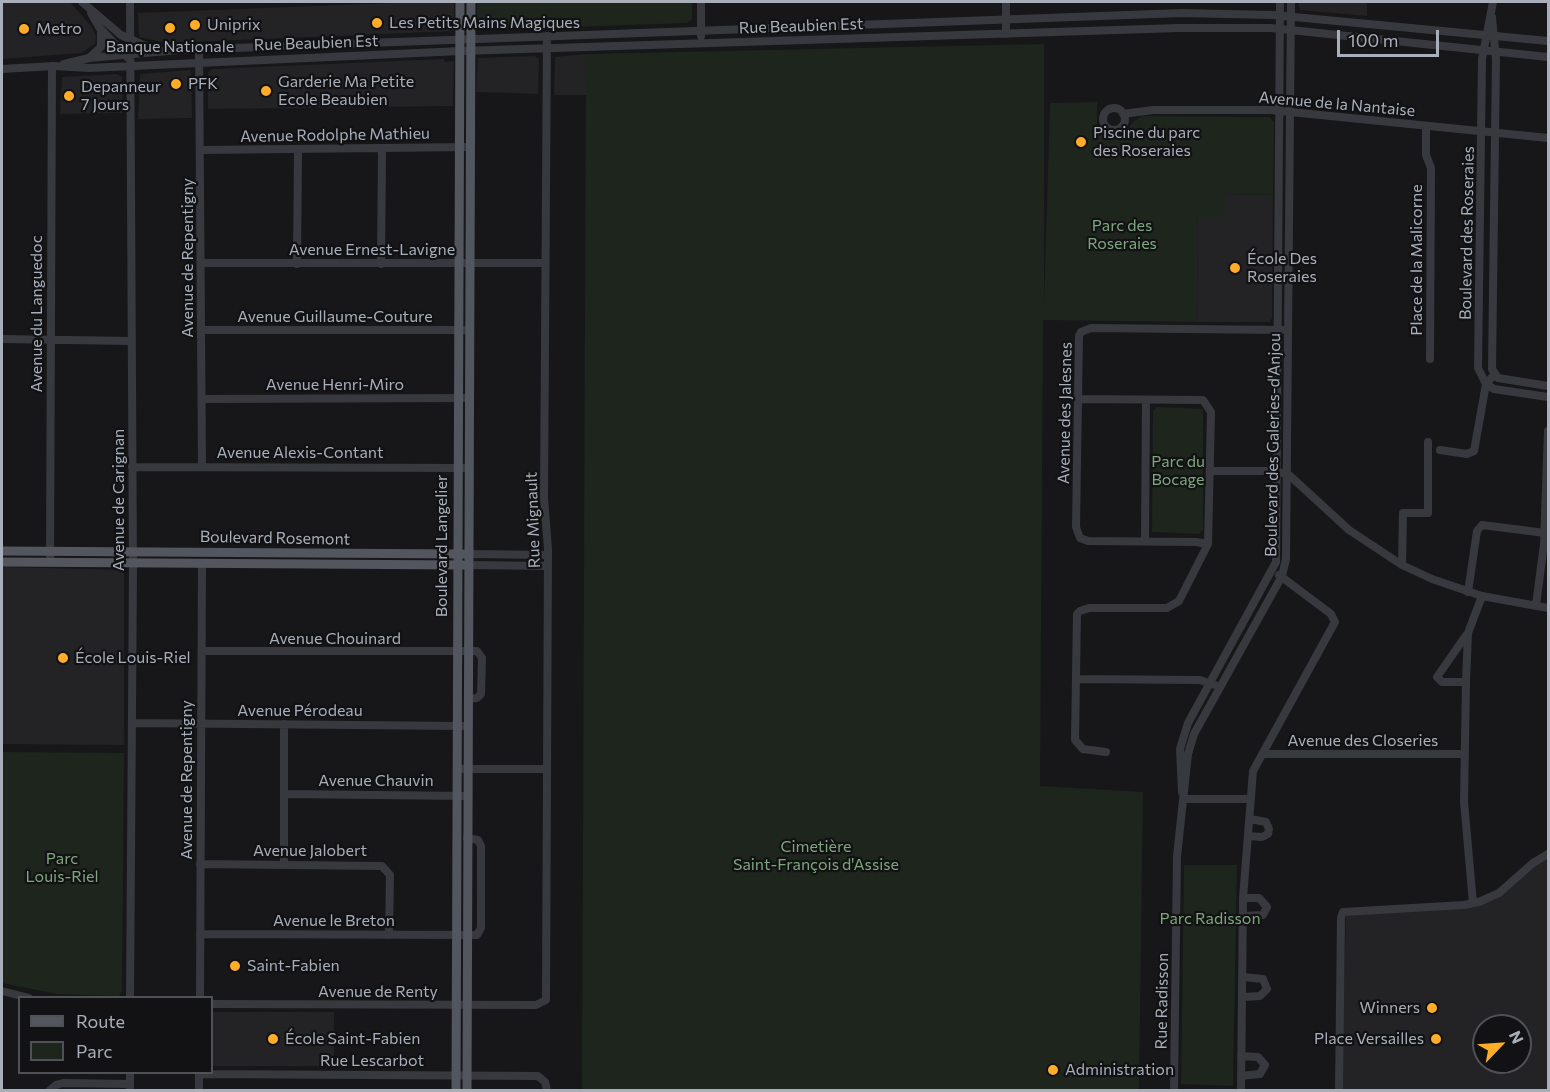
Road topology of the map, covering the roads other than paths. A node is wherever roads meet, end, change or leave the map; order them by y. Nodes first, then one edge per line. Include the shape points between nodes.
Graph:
1 (130, 2) edge
2 (460, 2) edge
3 (471, 2) edge
4 (701, 2) edge
5 (1006, 2) edge
6 (1280, 2) edge
7 (1292, 2) edge
8 (1493, 2) edge
9 (84, 4) edge
10 (1147, 14) junction
11 (1280, 16) junction
12 (1292, 17) junction
13 (1491, 17) junction
14 (1006, 21) junction
15 (923, 24) junction
16 (99, 27) junction
17 (1149, 29) junction
18 (1281, 29) junction
19 (1292, 30) junction
20 (701, 31) junction
21 (1006, 34) junction
22 (1485, 34) junction
23 (1495, 35) junction
24 (547, 36) junction
25 (923, 36) junction
26 (466, 38) junction
27 (130, 39) junction
28 (1548, 41) edge
29 (702, 43) junction
30 (327, 44) junction
31 (252, 47) junction
32 (547, 48) junction
33 (200, 50) junction
34 (471, 50) junction
35 (1482, 50) junction
36 (168, 51) junction
37 (460, 51) junction
38 (1496, 52) junction
39 (328, 56) junction
40 (1548, 57) edge
41 (89, 58) junction
42 (130, 60) junction
43 (252, 60) junction
44 (200, 62) junction
45 (53, 66) junction
46 (2, 69) edge
47 (1279, 110) junction
48 (1291, 112) junction
49 (1124, 114) dead end
50 (1426, 126) junction
51 (1482, 131) junction
52 (1495, 133) junction
53 (1548, 138) edge
54 (464, 147) junction
55 (382, 149) junction
56 (201, 150) junction
57 (298, 150) junction
58 (463, 263) junction
59 (544, 263) junction
60 (201, 264) junction
61 (297, 264) junction
62 (381, 264) junction
63 (201, 330) junction
64 (457, 330) junction
65 (468, 330) junction
66 (1279, 330) junction
67 (1289, 330) junction
68 (2, 339) edge
69 (51, 340) junction
70 (131, 341) junction
71 (1430, 359) dead end
72 (1494, 375) junction
73 (1486, 384) junction
74 (1548, 386) edge
75 (1548, 397) edge
76 (468, 398) junction
77 (202, 399) junction
78 (457, 399) junction
79 (1078, 399) junction
80 (1146, 400) junction
81 (1548, 431) edge
82 (1428, 442) dead end
83 (1440, 450) dead end
84 (202, 466) junction
85 (132, 467) junction
86 (457, 468) junction
87 (468, 468) junction
88 (1210, 471) junction
89 (1277, 472) junction
90 (1288, 474) junction
91 (1545, 533) junction
92 (1145, 541) junction
93 (1208, 544) junction
94 (2, 551) edge
95 (50, 552) junction
96 (133, 552) junction
97 (457, 554) junction
98 (469, 554) junction
99 (548, 555) junction
100 (2, 562) edge
101 (133, 562) junction
102 (50, 563) junction
103 (202, 564) junction
104 (457, 565) junction
105 (468, 565) junction
106 (1402, 565) junction
107 (548, 566) junction
108 (1272, 572) junction
109 (1282, 576) junction
110 (1468, 592) junction
111 (1482, 596) junction
112 (1536, 605) junction
113 (1548, 608) edge
114 (1467, 633) junction
115 (201, 651) junction
116 (468, 652) junction
117 (456, 653) junction
118 (1076, 679) junction
119 (1466, 682) junction
120 (1210, 683) junction
121 (1220, 687) junction
122 (132, 723) junction
123 (201, 724) junction
124 (285, 724) junction
125 (457, 726) junction
126 (468, 726) junction
127 (1106, 752) dead end
128 (1263, 754) junction
129 (1464, 754) junction
130 (457, 768) junction
131 (468, 769) junction
132 (547, 770) junction
133 (285, 794) junction
134 (457, 795) junction
135 (468, 796) junction
136 (1184, 799) junction
137 (1251, 799) junction
138 (1250, 819) junction
139 (1248, 836) junction
140 (467, 838) junction
141 (1548, 854) edge
142 (200, 864) junction
143 (284, 864) junction
144 (1243, 898) junction
145 (1473, 903) junction
146 (1243, 916) junction
147 (200, 934) junction
148 (389, 935) junction
149 (456, 936) junction
150 (467, 936) junction
151 (1242, 977) junction
152 (2, 991) edge
153 (21, 996) edge
154 (130, 996) edge
155 (200, 996) edge
156 (1243, 997) junction
157 (544, 1002) joint
158 (213, 1004) edge
159 (456, 1005) junction
160 (467, 1005) junction
161 (1241, 1056) junction
162 (213, 1073) edge
163 (199, 1074) edge
164 (456, 1075) junction
165 (467, 1075) junction
166 (1241, 1076) junction
167 (129, 1087) edge
168 (50, 1090) edge
169 (199, 1090) edge
170 (456, 1090) edge
171 (467, 1090) edge
172 (547, 1090) edge
173 (1174, 1090) edge
174 (1241, 1090) edge
175 (1339, 1090) edge

1 - 27 street, Avenue de Carignan
2 - 26 main road, Boulevard Langelier
3 - 26 main road, Boulevard Langelier
4 - 20 street
5 - 14 street
6 - 11 street, Boulevard des Galeries-d'Anjou
7 - 12 street, Boulevard des Galeries-d'Anjou
8 - 13 street, Boulevard des Roseraies
9 - 16 street
9 - 27 street, Rue Beaubien Est
10 - 11 street, Rue Beaubien Est
10 - 14 street, Rue Beaubien Est
10 - 17 street
11 - 12 street, Rue Beaubien Est
11 - 18 street, Boulevard des Galeries-d'Anjou
12 - 19 street, Boulevard des Galeries-d'Anjou
12 - 22 street, Rue Beaubien Est
13 - 22 street, Boulevard des Roseraies
13 - 23 street, Boulevard des Roseraies
14 - 15 street, Rue Beaubien Est
14 - 21 street
15 - 20 street, Rue Beaubien Est
15 - 25 street
16 - 41 street via 101,47
16 - 42 street
17 - 18 street, Rue Beaubien Est
17 - 21 street, Rue Beaubien Est
18 - 19 street, Rue Beaubien Est
18 - 47 street, Boulevard des Galeries-d'Anjou
19 - 35 street, Rue Beaubien Est
19 - 48 street, Boulevard des Galeries-d'Anjou
20 - 24 street, Rue Beaubien Est
20 - 29 street
21 - 25 street, Rue Beaubien Est
22 - 23 street, Rue Beaubien Est
22 - 35 street, Boulevard des Roseraies
23 - 28 street, Rue Beaubien Est
23 - 38 street, Boulevard des Roseraies
24 - 26 street, Rue Beaubien Est
24 - 32 street, Rue Mignault
25 - 29 street, Rue Beaubien Est
26 - 30 street, Rue Beaubien Est
26 - 34 main road, Boulevard Langelier
26 - 37 main road, Boulevard Langelier
27 - 36 street, Rue Beaubien Est
27 - 42 street, Avenue de Carignan
29 - 32 street, Rue Beaubien Est
30 - 31 street, Rue Beaubien Est
30 - 39 street
31 - 33 street, Rue Beaubien Est
31 - 43 street
32 - 34 street, Rue Beaubien Est
32 - 59 street, Rue Mignault
33 - 36 street, Rue Beaubien Est
33 - 44 street, Avenue de Repentigny
34 - 37 street, Rue Beaubien Est
34 - 54 main road, Boulevard Langelier
35 - 38 street, Rue Beaubien Est
35 - 51 street, Boulevard des Roseraies
36 - 42 street, Rue Beaubien Est
37 - 39 street, Rue Beaubien Est
37 - 54 main road, Boulevard Langelier
38 - 40 street, Rue Beaubien Est
38 - 52 street, Boulevard des Roseraies
39 - 43 street, Rue Beaubien Est
41 - 42 street, Rue Beaubien Est
41 - 45 street, Rue Beaubien Est
42 - 44 street, Rue Beaubien Est
42 - 45 street, Rue Beaubien Est via 89,68
42 - 70 street, Avenue de Carignan
43 - 44 street, Rue Beaubien Est
44 - 56 street, Avenue de Repentigny
45 - 46 street, Rue Beaubien Est
45 - 69 street, Avenue du Languedoc
47 - 48 street, Avenue de la Nantaise
47 - 49 street, Avenue de la Nantaise via 1154,110
47 - 66 street, Boulevard des Galeries-d'Anjou
48 - 50 street, Avenue de la Nantaise
48 - 67 street, Boulevard des Galeries-d'Anjou
50 - 51 street, Avenue de la Nantaise
50 - 71 street, Place de la Malicorne via 1426,154 1431,168
51 - 52 street, Avenue de la Nantaise
51 - 73 street, Boulevard des Roseraies via 1478,368
52 - 53 street, Avenue de la Nantaise
52 - 72 street, Boulevard des Roseraies
54 - 55 street, Avenue Rodolphe Mathieu
54 - 58 main road, Boulevard Langelier
55 - 57 street, Avenue Rodolphe Mathieu
55 - 62 street
56 - 57 street, Avenue Rodolphe Mathieu
56 - 60 street, Avenue de Repentigny
57 - 61 street
58 - 59 street, Avenue Ernest-Lavigne
58 - 62 street, Avenue Ernest-Lavigne
58 - 64 main road, Boulevard Langelier
58 - 65 main road, Boulevard Langelier
59 - 99 street, Rue Mignault via 544,498
60 - 61 street, Avenue Ernest-Lavigne
60 - 63 street, Avenue de Repentigny
61 - 62 street, Avenue Ernest-Lavigne
63 - 64 street, Avenue Guillaume-Couture
63 - 77 street, Avenue de Repentigny
64 - 65 street, Avenue Guillaume-Couture
64 - 78 main road, Boulevard Langelier
65 - 76 main road, Boulevard Langelier
66 - 67 street, Avenue des Jalesnes
66 - 79 street, Avenue des Jalesnes via 1086,329 1078,342
66 - 89 street, Boulevard des Galeries-d'Anjou
67 - 90 street, Boulevard des Galeries-d'Anjou
68 - 69 street
69 - 70 street
69 - 95 street, Avenue du Languedoc
70 - 85 street, Avenue de Carignan
72 - 73 street
72 - 74 street
73 - 75 street via 1494,389
73 - 83 street via 1474,451 1467,454
76 - 78 street, Avenue Henri-Miro
76 - 87 main road, Boulevard Langelier
77 - 78 street, Avenue Henri-Miro
77 - 84 street, Avenue de Repentigny
78 - 86 main road, Boulevard Langelier
79 - 80 street
79 - 92 street, Avenue des Jalesnes via 1076,527 1080,538
80 - 88 street via 1208,403
80 - 92 street
81 - 91 street
82 - 106 street via 1428,513 1403,513
84 - 85 street, Avenue Alexis-Contant
84 - 86 street, Avenue Alexis-Contant
85 - 96 street, Avenue de Carignan
86 - 87 street, Avenue Alexis-Contant
86 - 97 main road, Boulevard Langelier
87 - 98 main road, Boulevard Langelier
88 - 89 street
88 - 93 street
89 - 90 street
89 - 108 street, Boulevard des Galeries-d'Anjou via 1277,554
90 - 106 street via 1349,530
90 - 109 street, Boulevard des Galeries-d'Anjou via 1287,547
91 - 110 street via 1482,525 1477,531
91 - 112 street
92 - 93 street, Avenue des Jalesnes
93 - 118 street via 1174,606 1080,611 1076,620
94 - 95 main road, Boulevard Rosemont
95 - 96 main road, Boulevard Rosemont
95 - 102 street, Avenue du Languedoc
96 - 97 main road, Boulevard Rosemont
96 - 101 street, Avenue de Carignan
97 - 98 main road, Boulevard Rosemont
97 - 104 main road, Boulevard Langelier
98 - 99 street, Boulevard Rosemont
98 - 105 main road, Boulevard Langelier
99 - 107 street, Rue Mignault
100 - 102 main road, Boulevard Rosemont
101 - 102 main road, Boulevard Rosemont
101 - 103 main road, Boulevard Rosemont
101 - 122 street, Avenue de Carignan
103 - 104 main road, Boulevard Rosemont
103 - 115 street, Avenue de Repentigny
104 - 105 main road, Boulevard Rosemont
104 - 117 main road, Boulevard Langelier
105 - 107 street, Boulevard Rosemont
105 - 116 main road, Boulevard Langelier
106 - 110 street
107 - 132 street, Rue Mignault
108 - 109 street
108 - 120 street, Boulevard des Galeries-d'Anjou
109 - 121 street, Boulevard des Galeries-d'Anjou
109 - 128 street via 1331,614 1335,626
110 - 111 street
111 - 112 street
111 - 114 street
112 - 113 street
114 - 119 street
114 - 119 street via 1437,677 1442,682
115 - 117 street, Avenue Chouinard
115 - 123 street, Avenue de Repentigny
116 - 117 street, Avenue Chouinard
116 - 126 main road, Boulevard Langelier
117 - 125 main road, Boulevard Langelier
118 - 120 street
118 - 127 street via 1077,745
119 - 129 street
120 - 121 street
120 - 136 street, Boulevard des Galeries-d'Anjou via 1188,723 1180,749
121 - 136 street, Boulevard des Galeries-d'Anjou via 1191,741
122 - 123 street, Avenue Pérodeau
122 - 154 street, Avenue de Carignan
123 - 124 street, Avenue Pérodeau
123 - 142 street, Avenue de Repentigny
124 - 125 street, Avenue Pérodeau
124 - 133 street
125 - 126 street, Avenue Pérodeau
125 - 130 main road, Boulevard Langelier
126 - 131 main road, Boulevard Langelier
128 - 129 street, Avenue des Closeries
128 - 137 street via 1253,771
129 - 145 street
130 - 131 street, Avenue Chauvin
130 - 134 main road, Boulevard Langelier
131 - 132 street, Avenue Chauvin
131 - 135 main road, Boulevard Langelier
132 - 157 street, Rue Mignault
133 - 134 street, Avenue Chauvin
133 - 143 street
134 - 135 street, Avenue Chauvin
134 - 149 main road, Boulevard Langelier
135 - 140 main road, Boulevard Langelier
136 - 137 street
136 - 173 street, Rue Radisson via 1178,856
137 - 138 street
138 - 139 street
138 - 139 street via 1266,822 1269,829 1262,837
139 - 144 street
140 - 150 main road, Boulevard Langelier
140 - 150 street via 478,840 481,846 481,931
141 - 145 street via 1499,893
142 - 143 street, Avenue Jalobert
142 - 147 street, Avenue de Repentigny
143 - 148 street, Avenue Jalobert via 386,867 390,875
144 - 146 street
144 - 146 street via 1259,898 1267,907 1263,915
145 - 175 street via 1343,912
146 - 151 street
147 - 148 street, Avenue le Breton
147 - 155 street, Avenue de Repentigny
148 - 149 street, Avenue le Breton
149 - 150 street, Avenue le Breton
149 - 159 main road, Boulevard Langelier
150 - 160 main road, Boulevard Langelier
151 - 156 street
151 - 156 street via 1263,979 1267,989 1260,996
152 - 153 street
156 - 161 street
157 - 160 street, Avenue de Renty
158 - 159 street, Avenue de Renty
159 - 160 street, Avenue de Renty
159 - 164 main road, Boulevard Langelier
160 - 165 main road, Boulevard Langelier
161 - 166 street
161 - 166 street via 1258,1057 1265,1065 1260,1074
162 - 164 street, Rue Lescarbot
163 - 169 street
164 - 165 street, Rue Lescarbot
164 - 170 main road, Boulevard Langelier
165 - 171 main road, Boulevard Langelier
165 - 172 street, Rue Lescarbot via 538,1076
166 - 174 street
167 - 168 street via 59,1083

